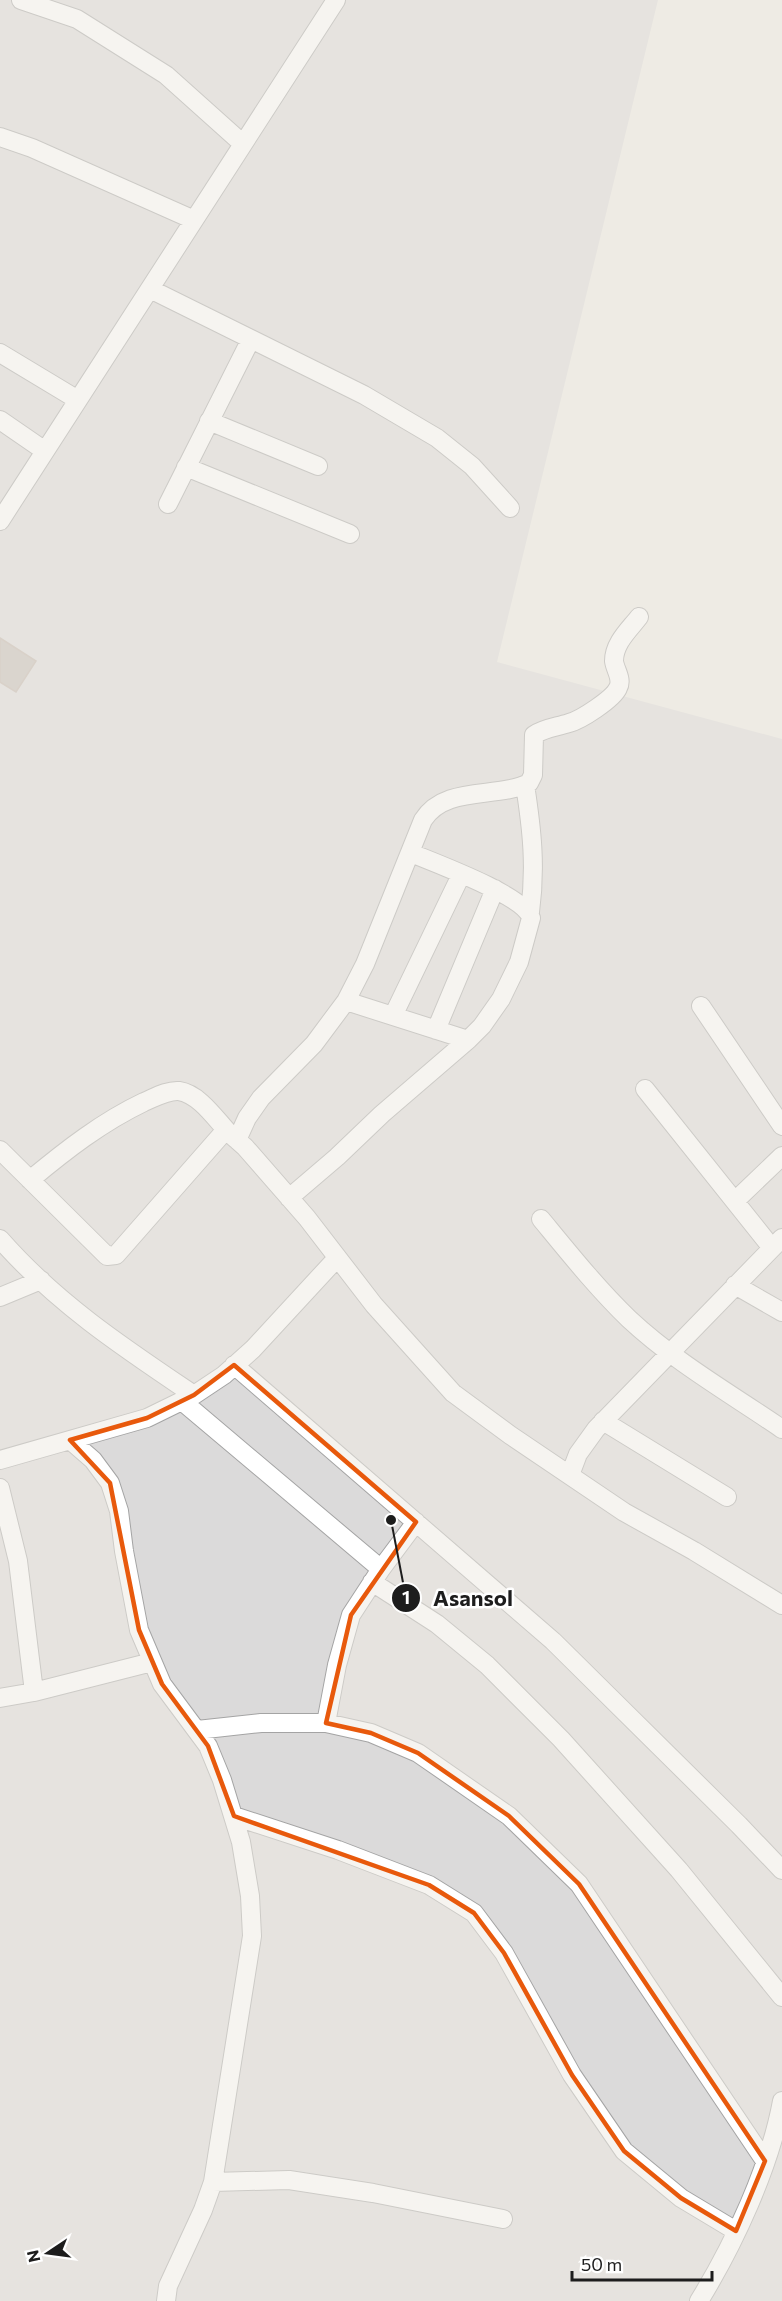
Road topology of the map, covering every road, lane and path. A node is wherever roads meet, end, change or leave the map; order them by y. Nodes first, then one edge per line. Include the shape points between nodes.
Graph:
1 (21, 0) edge
2 (330, 2) edge
3 (0, 137) edge
4 (243, 144) junction
5 (194, 220) junction
6 (150, 289) junction
7 (251, 339) junction
8 (0, 353) edge
9 (78, 400) junction
10 (0, 420) edge
11 (210, 421) junction
12 (45, 451) junction
13 (318, 466) dead end
14 (186, 467) junction
15 (168, 504) dead end
16 (510, 508) dead end
17 (0, 521) edge
18 (350, 534) dead end
19 (639, 617) dead end
20 (525, 785) junction
21 (411, 853) junction
22 (460, 875) junction
23 (495, 890) junction
24 (530, 912) junction
25 (346, 1001) junction
26 (701, 1006) dead end
27 (393, 1016) junction
28 (436, 1030) junction
29 (468, 1040) junction
30 (645, 1089) dead end
31 (782, 1126) edge
32 (232, 1136) junction
33 (0, 1150) edge
34 (782, 1156) edge
35 (30, 1180) junction
36 (289, 1198) junction
37 (735, 1201) junction
38 (541, 1219) dead end
39 (0, 1239) edge
40 (777, 1243) edge
41 (337, 1258) junction
42 (41, 1280) junction
43 (735, 1285) junction
44 (0, 1297) edge
45 (782, 1312) edge
46 (670, 1352) junction
47 (234, 1365) junction
48 (188, 1398) junction
49 (603, 1421) junction
50 (782, 1430) edge
51 (70, 1440) junction
52 (0, 1460) edge
53 (570, 1475) junction
54 (0, 1488) edge
55 (727, 1497) dead end
56 (416, 1522) junction
57 (376, 1576) junction
58 (782, 1605) edge
59 (152, 1662) junction
60 (34, 1692) junction
61 (0, 1698) edge
62 (326, 1723) junction
63 (197, 1730) junction
64 (234, 1816) junction
65 (782, 1870) edge
66 (782, 1997) edge
67 (782, 2101) edge
68 (778, 2127) edge
69 (765, 2160) junction
70 (213, 2182) junction
71 (502, 2219) dead end
72 (736, 2231) junction
73 (166, 2301) edge
74 (699, 2301) edge

1 - 4 street via 77,19 166,75
2 - 4 street
3 - 5 street
4 - 5 street
5 - 6 street
6 - 7 street
6 - 9 street
7 - 11 street
7 - 16 street via 437,438 472,466
8 - 9 street
9 - 12 street
10 - 12 street
11 - 13 street
11 - 14 street
12 - 17 street
14 - 15 street
14 - 18 street
19 - 20 street via 616,650 619,687 573,722 534,735 533,775
20 - 21 street via 435,806 423,820
20 - 24 street via 534,843
21 - 22 street
21 - 25 street
22 - 23 street
22 - 27 street
23 - 24 street
23 - 28 street
24 - 29 street via 530,926 519,962 501,999
25 - 27 street
25 - 32 street via 314,1044 261,1098
26 - 31 street
27 - 28 street
28 - 29 street
29 - 36 street
30 - 37 street
32 - 35 street via 195,1098 178,1091 160,1095 104,1122
32 - 35 street via 223,1133 111,1257
32 - 36 street
33 - 35 street
34 - 37 street
36 - 41 street
37 - 40 street
38 - 46 street via 597,1286 630,1320
39 - 42 street
40 - 43 street
41 - 47 street
41 - 53 street via 453,1393
42 - 44 street
42 - 48 street via 92,1326
43 - 45 street
43 - 46 street
46 - 49 street
46 - 50 street
47 - 48 street
47 - 56 street
48 - 51 street via 147,1418
48 - 57 street
49 - 53 street via 578,1455
49 - 55 street
51 - 52 street
51 - 59 street via 93,1460 110,1483 119,1511 139,1630
53 - 58 street via 624,1512
54 - 60 street via 18,1561
56 - 57 street
56 - 65 street via 553,1641
57 - 62 street via 351,1616
57 - 66 street via 487,1665 561,1739 679,1870
59 - 60 street
59 - 63 street via 162,1684
60 - 61 street
62 - 63 street via 261,1723
62 - 69 street via 371,1733 418,1753 508,1815 579,1884
63 - 64 street
64 - 70 street via 250,1896 252,1936
64 - 72 street via 429,1885 474,1913 504,1953 572,2075 624,2151 681,2198
67 - 68 street
68 - 69 street
69 - 72 street
70 - 71 street via 289,2180
70 - 73 street via 168,2286
72 - 74 street

